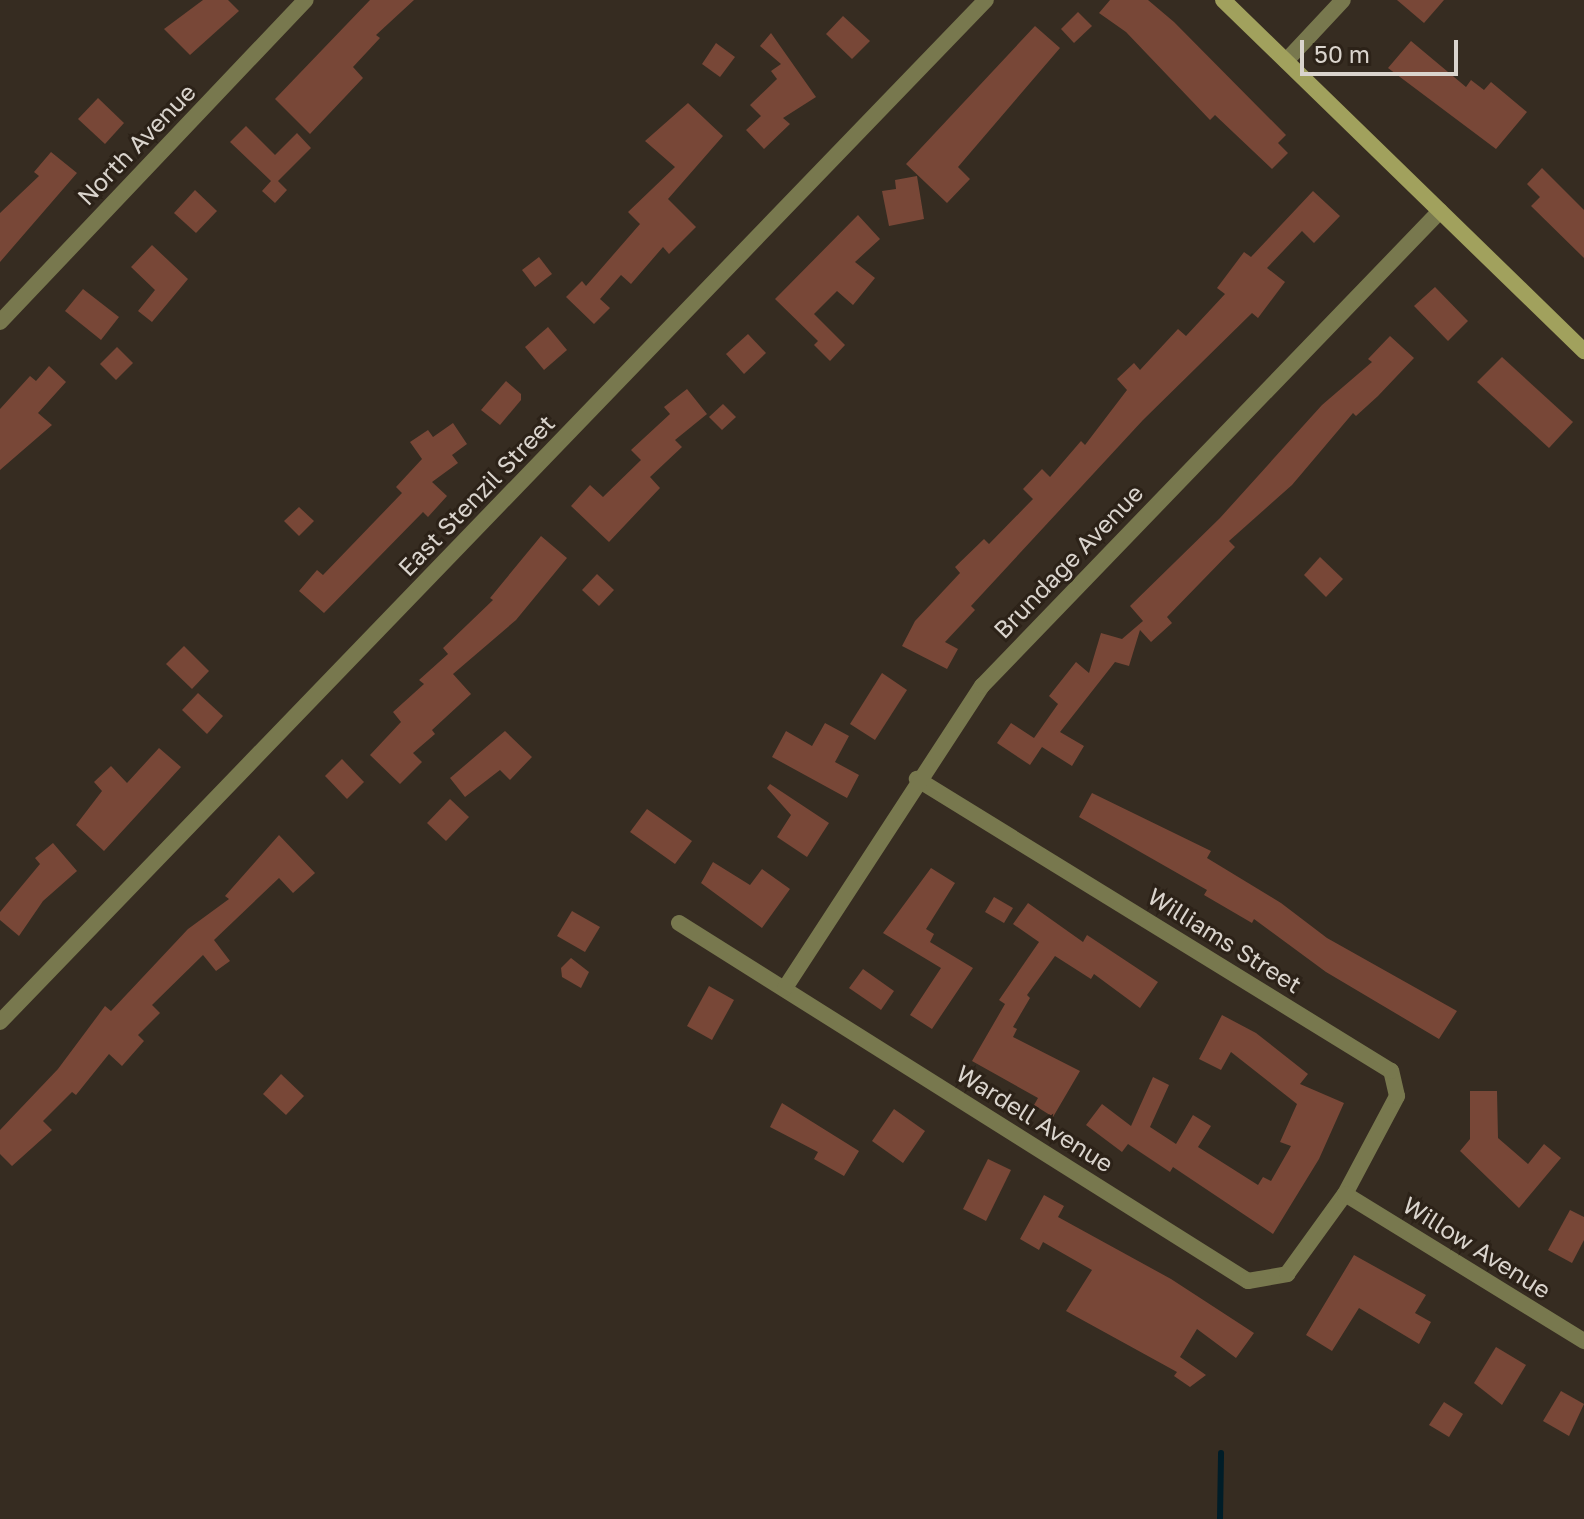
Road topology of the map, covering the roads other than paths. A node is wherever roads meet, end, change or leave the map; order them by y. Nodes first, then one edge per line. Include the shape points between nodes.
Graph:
1 (306, 0) edge
2 (986, 0) edge
3 (1223, 0) edge
4 (1343, 0) edge
5 (1286, 61) junction
6 (1440, 211) junction
7 (0, 322) edge
8 (1584, 351) edge
9 (917, 779) junction
10 (679, 923) dead end
11 (785, 988) junction
12 (0, 1022) edge
13 (1345, 1194) junction
14 (1584, 1341) edge

1 - 7 street, North Avenue
2 - 12 street, East Stenzil Street
3 - 5 street
4 - 5 street
5 - 6 street
6 - 8 street
6 - 9 street, Brundage Avenue via 982,686
9 - 11 street, Brundage Avenue
9 - 13 street, Williams Street via 1391,1071 1397,1096
10 - 11 street, Wardell Avenue
11 - 13 street, Wardell Avenue via 1248,1281 1287,1274
13 - 14 street, Willow Avenue

